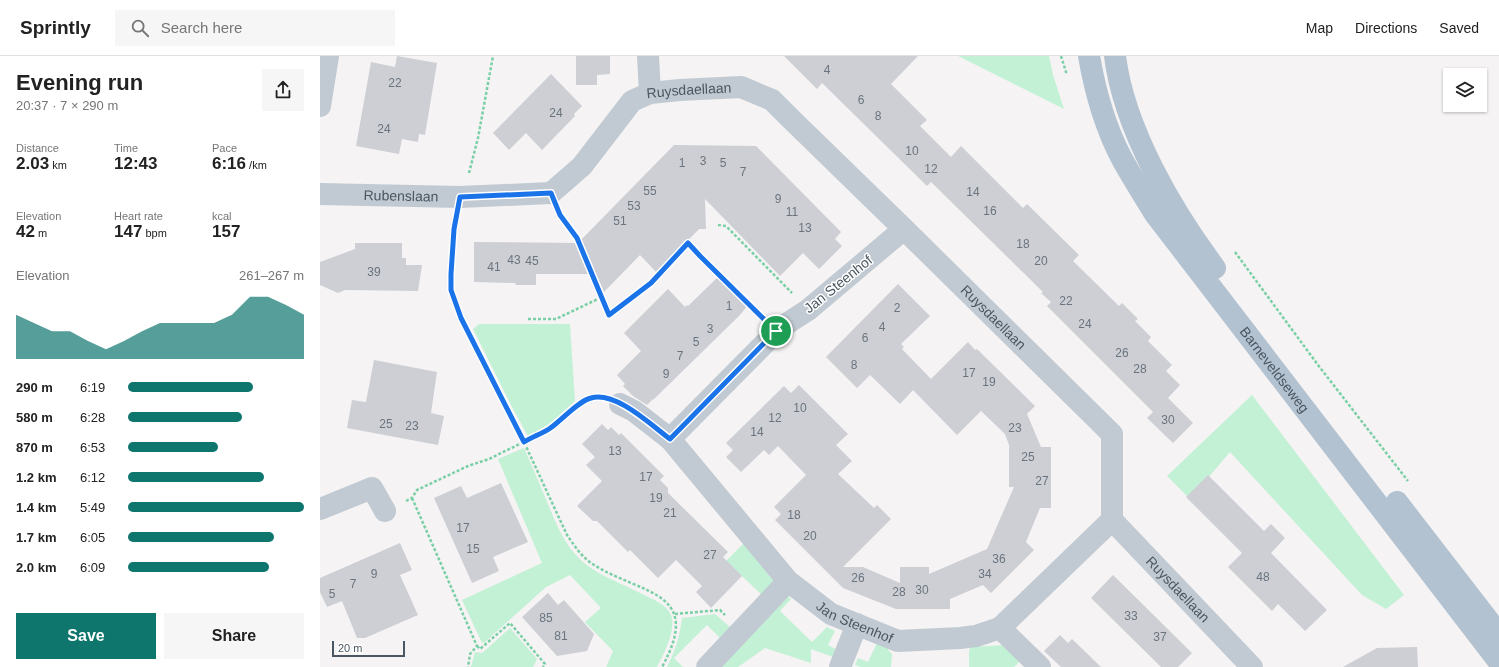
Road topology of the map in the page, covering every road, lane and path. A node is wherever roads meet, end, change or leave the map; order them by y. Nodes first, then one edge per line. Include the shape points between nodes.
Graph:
1 (328, 56) edge
2 (493, 56) edge
3 (648, 56) edge
4 (1061, 56) edge
5 (1089, 56) edge
6 (1115, 56) edge
7 (1064, 67) dead end
8 (641, 97) junction
9 (320, 106) edge
10 (551, 193) junction
11 (320, 194) edge
12 (460, 197) junction
13 (718, 225) dead end
14 (904, 229) junction
15 (1230, 246) dead end
16 (602, 297) junction
17 (808, 310) junction
18 (528, 319) dead end
19 (776, 331) junction
20 (620, 404) joint
21 (670, 439) junction
22 (524, 442) junction
23 (1410, 484) dead end
24 (412, 498) junction
25 (320, 509) edge
26 (385, 511) joint
27 (1112, 520) junction
28 (788, 581) junction
29 (675, 614) junction
30 (857, 624) junction
31 (1000, 628) junction
32 (742, 630) junction
33 (1499, 634) edge
34 (477, 646) junction
35 (1499, 662) edge
36 (468, 667) edge
37 (543, 667) edge
38 (662, 667) edge
39 (707, 667) edge
40 (840, 667) edge
41 (1040, 667) edge
42 (1252, 667) edge

1 - 9 street
2 - 12 path via 478,138
3 - 8 street
4 - 7 path
5 - 35 main road, Barneveldseweg via 1105,120 1121,157 1155,214
6 - 33 main road, Barneveldseweg via 1126,103 1146,156 1186,228
8 - 10 street via 582,166
8 - 14 street, Ruysdaellaan via 680,90 741,88 772,100
10 - 12 street, Rubenslaan
10 - 16 path via 560,215 577,238
11 - 12 street, Rubenslaan
12 - 22 path via 454,229 451,290 461,318
13 - 17 path via 726,226
14 - 17 street, Jan Steenhof
14 - 27 street, Ruysdaellaan via 1112,434
15 - 23 path
16 - 18 path via 556,319
16 - 19 path via 609,315 651,283 688,243
17 - 19 street, Jan Steenhof
19 - 21 street, Jan Steenhof
20 - 21 street, Jan Steenhof via 634,411
20 - 22 path via 610,399 591,397 549,429
21 - 28 street, Jan Steenhof
22 - 24 path via 417,490
22 - 29 path via 567,535 582,555 590,562 664,600
24 - 26 path
24 - 34 path
25 - 26 street via 372,488
27 - 31 street, Jan Steenhof
27 - 42 street, Ruysdaellaan
28 - 30 street, Jan Steenhof via 831,614
28 - 32 street
29 - 32 path via 720,610
29 - 38 path via 676,630 673,644
30 - 31 street, Jan Steenhof via 898,641 976,636
30 - 40 street
31 - 41 street
32 - 39 street
34 - 36 path via 470,654
34 - 37 path via 480,648 510,624 545,664

